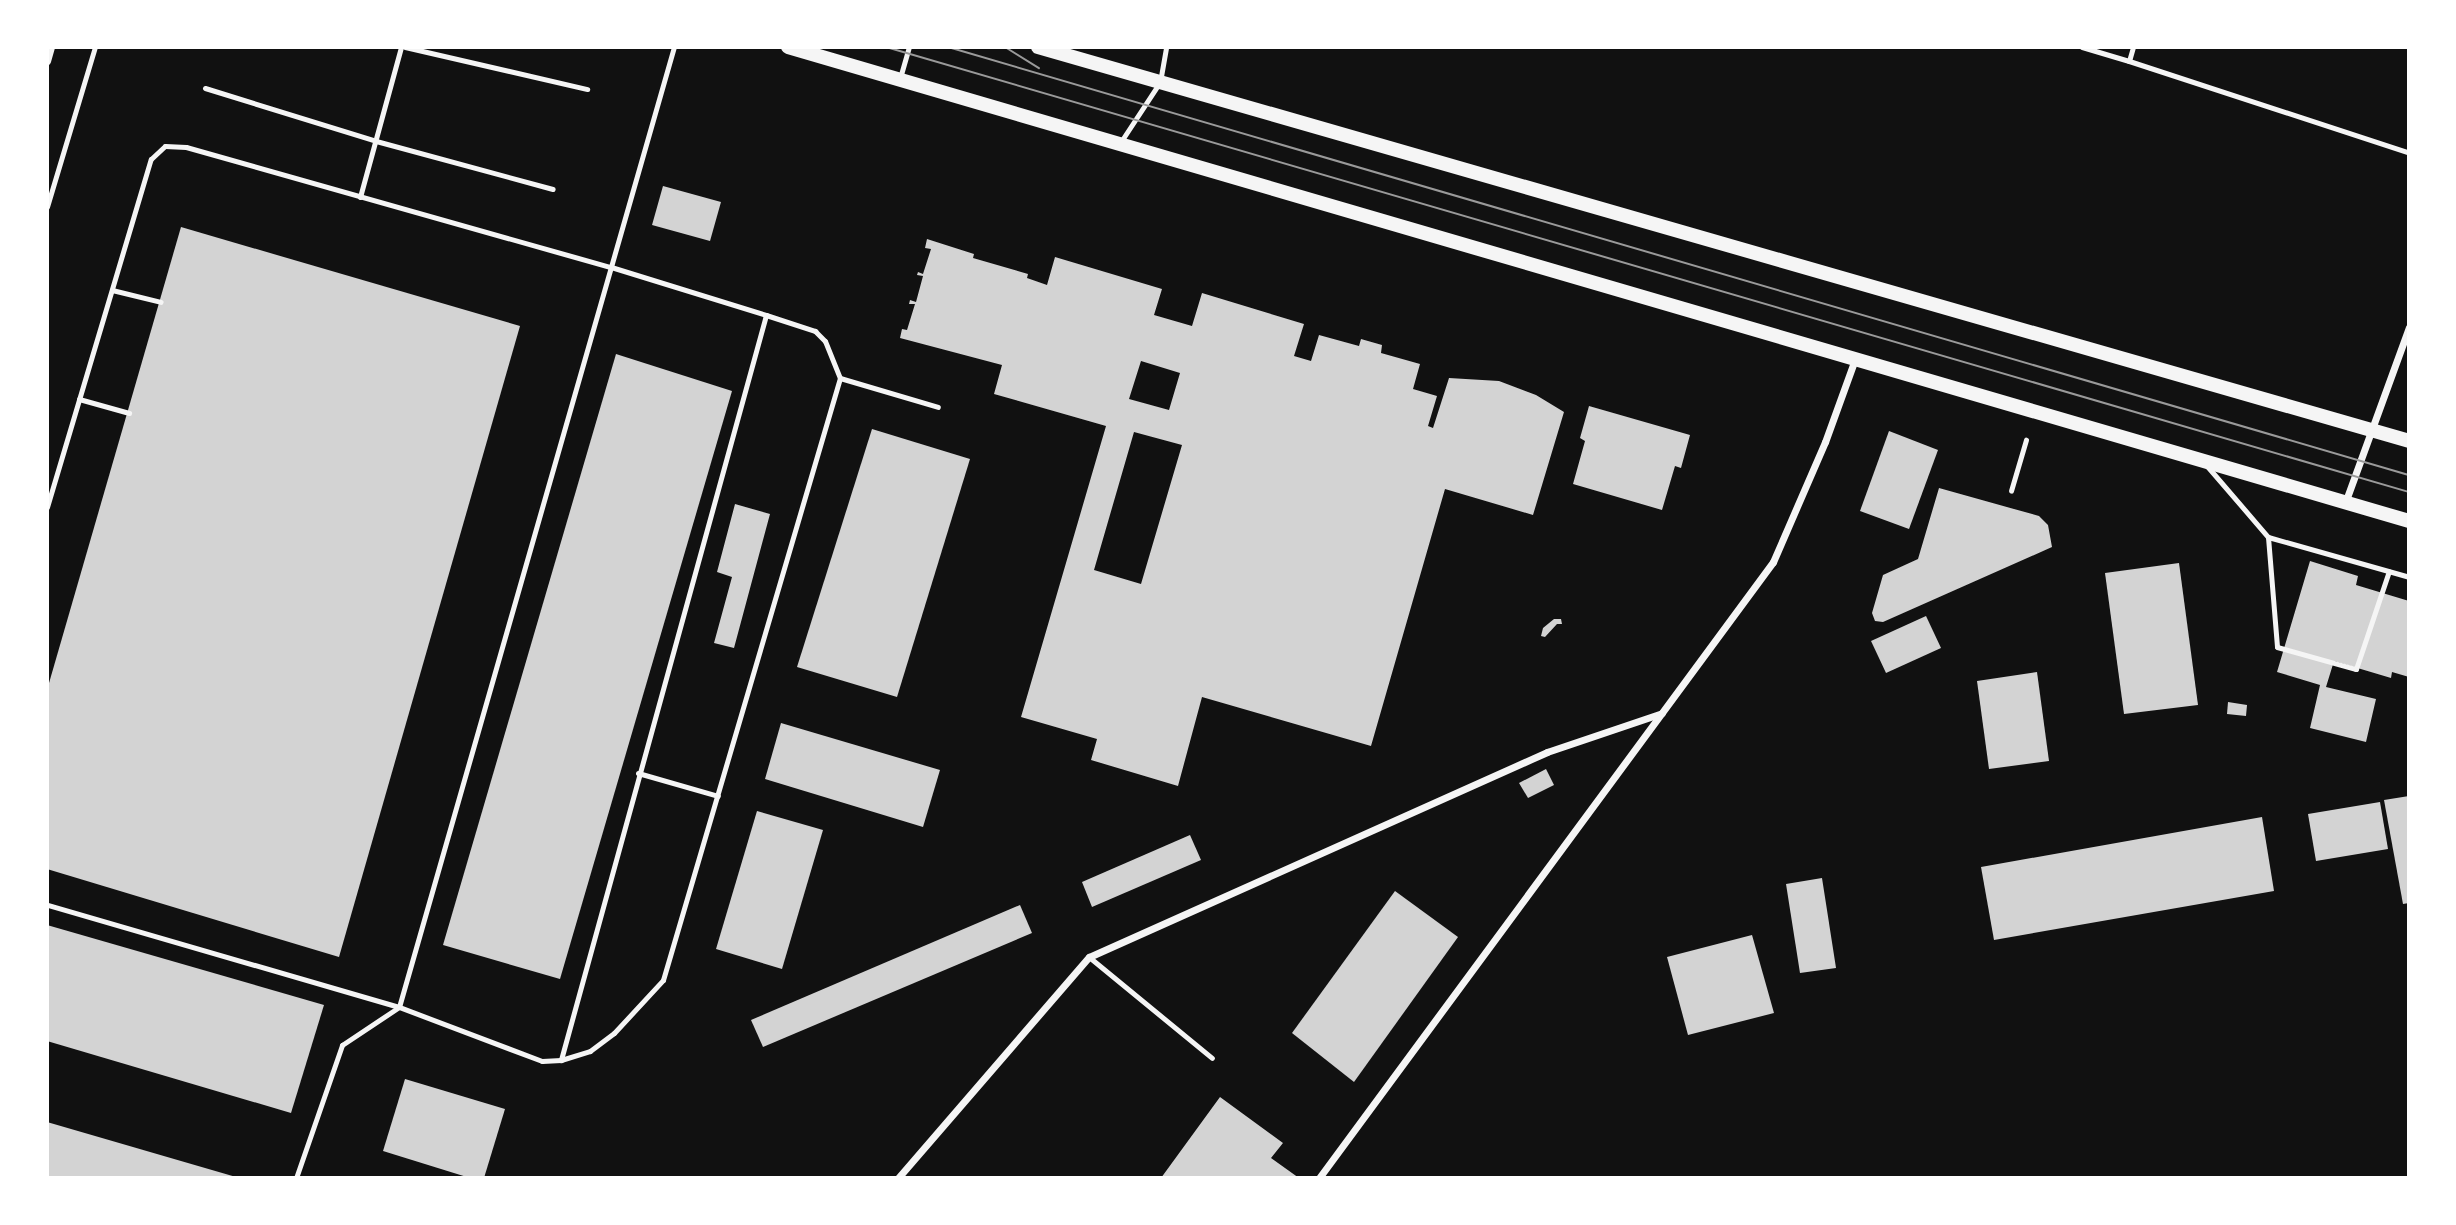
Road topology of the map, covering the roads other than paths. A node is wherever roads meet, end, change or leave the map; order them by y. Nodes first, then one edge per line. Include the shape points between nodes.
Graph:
1 (51, 47) edge
2 (403, 47) edge
3 (674, 47) edge
4 (788, 47) edge
5 (909, 47) edge
6 (1038, 47) edge
7 (1166, 47) edge
8 (2082, 47) edge
9 (2133, 47) edge
10 (47, 61) edge
11 (2129, 61) junction
12 (899, 80) junction
13 (1160, 82) junction
14 (205, 88) dead end
15 (587, 89) dead end
16 (376, 141) junction
17 (1120, 143) junction
18 (2408, 152) edge
19 (553, 189) dead end
20 (360, 197) junction
21 (611, 267) junction
22 (112, 290) junction
23 (161, 302) dead end
24 (766, 315) junction
25 (2409, 327) edge
26 (1856, 359) junction
27 (840, 378) junction
28 (79, 400) junction
29 (938, 407) dead end
30 (129, 413) dead end
31 (2370, 430) junction
32 (2409, 442) edge
33 (2203, 461) junction
34 (2345, 503) junction
35 (47, 507) edge
36 (2409, 522) edge
37 (2268, 537) junction
38 (2389, 571) junction
39 (2409, 577) edge
40 (1663, 713) junction
41 (638, 773) junction
42 (718, 796) junction
43 (47, 905) edge
44 (1090, 957) junction
45 (399, 1007) junction
46 (1212, 1058) dead end
47 (561, 1060) junction
48 (296, 1178) edge
49 (898, 1178) edge
50 (1319, 1178) edge

1 - 10 street
2 - 15 lane
2 - 16 lane
3 - 21 lane
4 - 12 main road
5 - 12 lane
6 - 13 main road
7 - 13 lane
8 - 11 lane
9 - 11 lane
11 - 18 lane
12 - 17 main road
13 - 17 lane
13 - 31 main road
14 - 16 lane
16 - 19 lane
16 - 20 lane
17 - 26 main road
20 - 21 lane
20 - 22 lane via 165,146 151,159
21 - 24 lane
21 - 45 lane
22 - 23 lane
22 - 28 lane
24 - 27 lane via 815,331 825,341
24 - 41 lane
25 - 31 street
26 - 33 main road
26 - 40 street via 1773,562
27 - 29 lane
27 - 42 lane
28 - 30 lane
28 - 35 lane
31 - 32 main road
31 - 34 street
33 - 34 main road
33 - 37 lane
34 - 36 main road
37 - 38 lane
37 - 38 lane via 2277,647 2316,658 2356,669
38 - 39 lane
40 - 44 street via 1547,752
40 - 50 street
41 - 42 lane
41 - 47 lane
42 - 47 lane via 663,980 614,1033 590,1051
43 - 45 lane
44 - 46 lane
44 - 49 street
45 - 47 lane via 542,1061
45 - 48 lane via 342,1045

